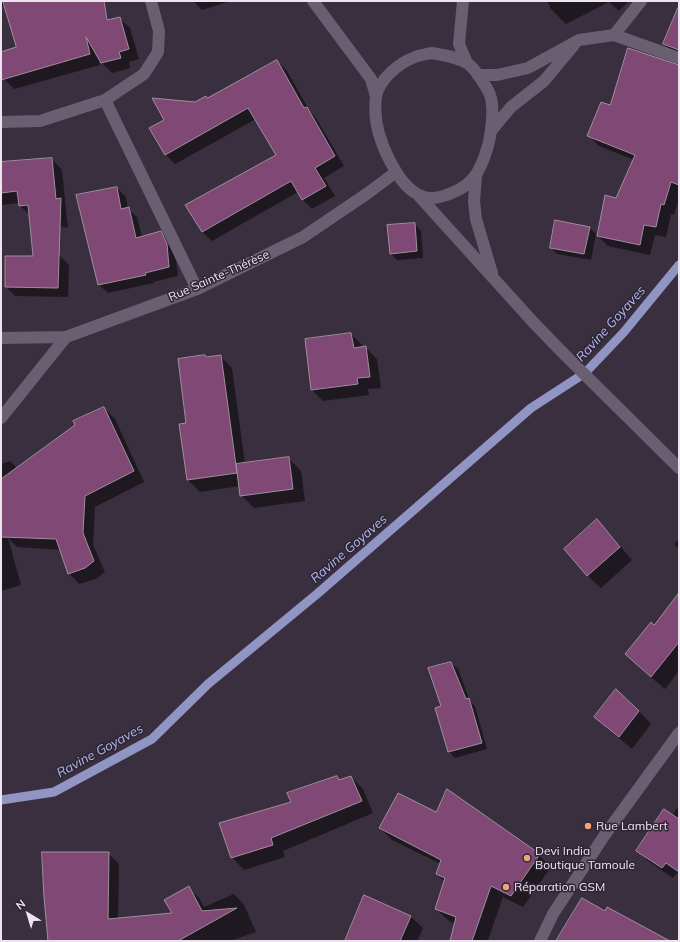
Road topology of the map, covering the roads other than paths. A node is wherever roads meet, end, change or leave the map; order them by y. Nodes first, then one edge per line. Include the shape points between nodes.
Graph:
1 (151, 1) edge
2 (313, 1) edge
3 (463, 1) edge
4 (641, 1) edge
5 (614, 35) junction
6 (579, 40) junction
7 (679, 58) edge
8 (466, 63) junction
9 (478, 75) junction
10 (376, 96) junction
11 (105, 100) junction
12 (1, 122) edge
13 (491, 131) junction
14 (396, 172) junction
15 (476, 176) junction
16 (420, 196) junction
17 (493, 276) junction
18 (197, 289) junction
19 (66, 336) junction
20 (1, 338) edge
21 (1, 418) edge
22 (679, 468) edge
23 (679, 733) edge
24 (540, 941) edge

1 - 11 street via 159,31 158,52 144,74
2 - 10 street via 371,79
3 - 8 street via 459,44
4 - 5 street
5 - 6 street
5 - 7 street
6 - 9 street via 528,68 497,76
6 - 13 street via 544,81 511,107
8 - 9 street
8 - 10 street via 450,56 432,53 416,56 390,71
9 - 13 street via 491,96
10 - 14 street via 378,134
11 - 12 street via 40,121
11 - 18 street
13 - 15 street
14 - 16 street via 406,185
14 - 18 street, Rue Sainte-Thérèse via 303,236
15 - 16 street via 463,188 448,194 433,199
15 - 17 street via 476,219
16 - 17 street
17 - 22 street via 563,353
18 - 19 street, Rue Sainte-Thérèse
19 - 20 street, Rue Sainte-Thérèse
19 - 21 street
23 - 24 street via 600,843 553,914

